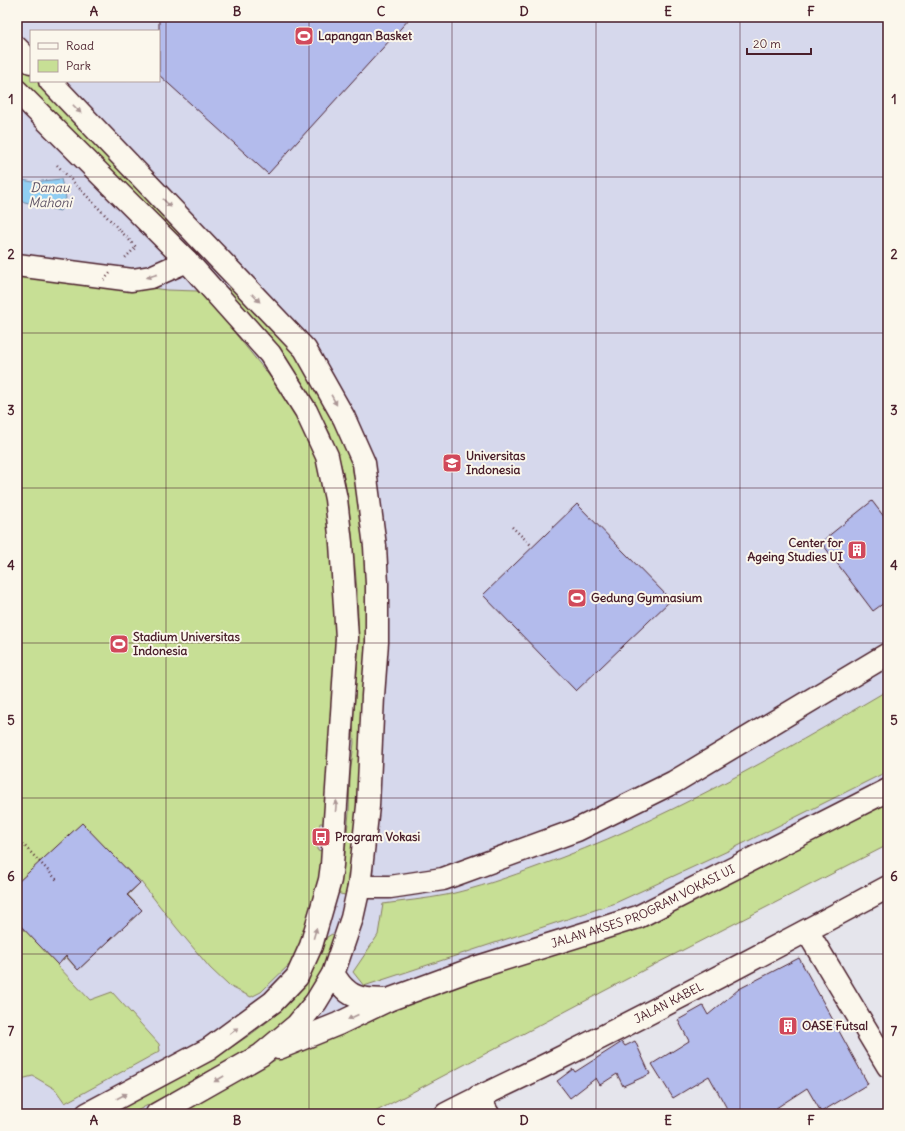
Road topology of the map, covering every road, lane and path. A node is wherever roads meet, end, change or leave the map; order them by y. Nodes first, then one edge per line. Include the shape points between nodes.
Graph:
1 (17, 48) edge
2 (30, 61) edge
3 (43, 82) edge
4 (51, 82) edge
5 (17, 91) edge
6 (38, 112) junction
7 (55, 162) dead end
8 (187, 260) junction
9 (122, 261) dead end
10 (17, 265) edge
11 (117, 266) dead end
12 (104, 280) dead end
13 (512, 527) dead end
14 (532, 546) dead end
15 (888, 654) edge
16 (888, 790) edge
17 (368, 806) junction
18 (17, 838) edge
19 (332, 865) junction
20 (57, 880) dead end
21 (359, 887) junction
22 (888, 887) edge
23 (807, 931) junction
24 (333, 974) junction
25 (388, 1000) junction
26 (261, 1055) junction
27 (888, 1066) edge
28 (483, 1106) edge
29 (87, 1114) edge
30 (157, 1114) edge
31 (446, 1114) edge

1 - 2 street
3 - 6 street via 38,87 50,99
4 -> 17 street via 305,349 362,456 375,546 377,584 377,642
5 - 6 street
6 - 8 street
7 - 9 path via 136,247
8 -> 10 street via 151,277 132,280
19 -> 8 street via 347,638 341,543 336,498 327,456 306,411 270,354
11 - 12 path, bridge
13 - 14 path
15 - 21 street via 674,782 577,830 443,879 390,887
16 - 25 street, JALAN AKSES PROGRAM VOKASI UI via 638,917 478,967
17 - 19 street via 357,805 351,868
17 - 21 street
18 - 20 path
29 -> 19 street via 209,1049 273,1002 297,976 311,946
21 - 24 street via 352,918
22 - 23 street, JALAN KABEL
23 - 27 street
23 - 28 street, JALAN KABEL via 561,1058
24 - 25 street, JALAN AKSES PROGRAM VOKASI UI via 352,995
24 - 26 street via 316,1002 297,1025
25 -> 26 street, JALAN AKSES PROGRAM VOKASI UI via 338,1024
26 -> 30 street
28 - 31 street, JALAN KABEL

